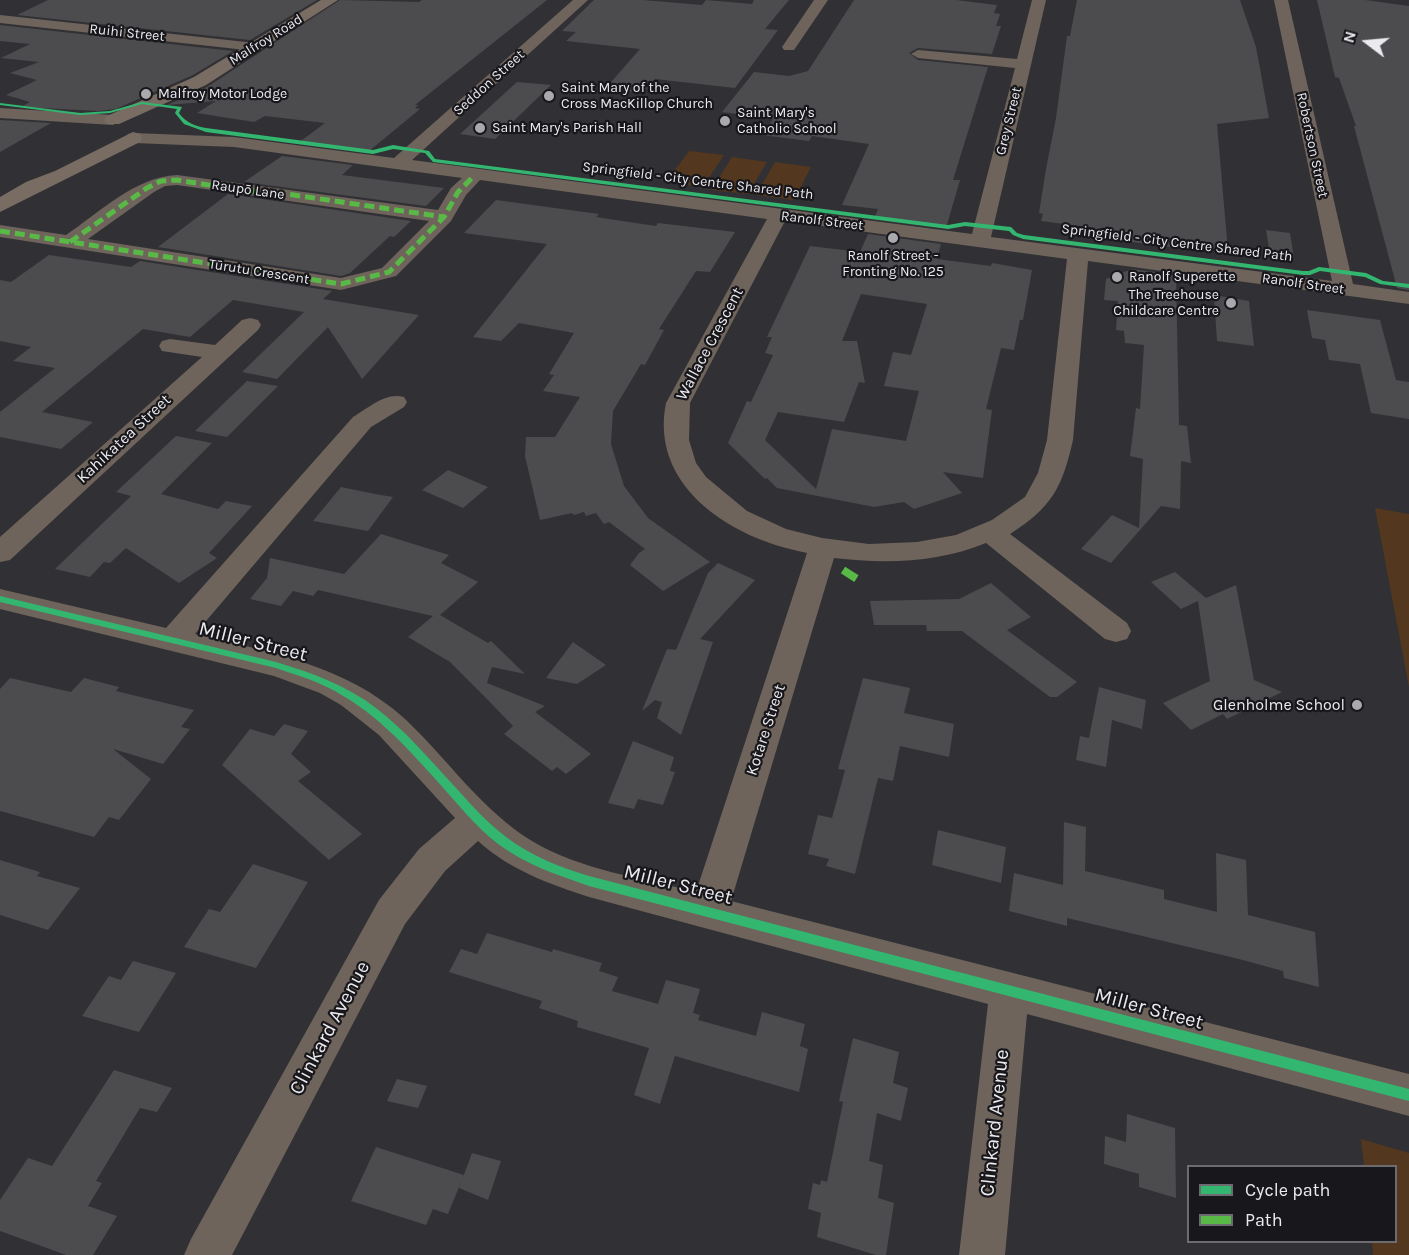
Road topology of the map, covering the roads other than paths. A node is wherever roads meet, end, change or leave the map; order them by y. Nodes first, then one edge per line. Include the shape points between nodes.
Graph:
1 (331, 0) edge
2 (581, 0) edge
3 (821, 0) edge
4 (1039, 0) edge
5 (1281, 0) edge
6 (0, 19) edge
7 (255, 47) junction
8 (789, 47) dead end
9 (918, 54) dead end
10 (1023, 64) junction
11 (200, 81) junction
12 (6, 114) edge
13 (113, 120) junction
14 (152, 122) junction
15 (92, 136) junction
16 (134, 138) junction
17 (234, 142) junction
18 (396, 165) junction
19 (474, 176) junction
20 (33, 186) junction
21 (0, 206) edge
22 (778, 216) junction
23 (444, 217) junction
24 (0, 231) edge
25 (70, 242) junction
26 (980, 242) junction
27 (1078, 255) junction
28 (1344, 290) junction
29 (1409, 298) edge
30 (250, 325) dead end
31 (170, 346) dead end
32 (219, 352) junction
33 (395, 402) dead end
34 (991, 533) junction
35 (824, 548) junction
36 (0, 553) edge
37 (0, 599) edge
38 (1116, 632) dead end
39 (173, 640) junction
40 (478, 819) junction
41 (709, 911) junction
42 (1009, 990) junction
43 (1409, 1095) edge
44 (207, 1255) edge
45 (982, 1255) edge

1 - 7 main road, Malfroy Road
2 - 18 street, Seddon Street
3 - 8 street
4 - 10 street, Grey Street
5 - 28 street, Robertson Street
6 - 7 street, Ruihi Street
7 - 11 main road, Malfroy Road
9 - 10 street
10 - 26 street, Grey Street
11 - 13 main road, Malfroy Road
11 - 14 main road, Malfroy Road
12 - 13 street
12 - 15 street
13 - 14 main road via 141,118
13 - 15 main road, Malfroy Road via 94,128
14 - 16 main road, Malfroy Road via 151,130
14 - 17 street, Ranolf Street
15 - 16 main road via 108,141
15 - 20 main road via 79,153
16 - 17 street, Ranolf Street
16 - 20 main road
17 - 18 street, Ranolf Street
18 - 19 street, Ranolf Street
19 - 22 street, Ranolf Street
19 - 23 street, Tūrutu Crescent via 458,192
20 - 21 main road
22 - 26 street, Ranolf Street
22 - 35 street, Wallace Crescent via 678,403 674,435 685,468 719,505 767,532
23 - 25 street, Raupō Lane via 169,180 147,188
23 - 25 street, Tūrutu Crescent via 389,272 342,284
24 - 25 street, Tūrutu Crescent
26 - 27 street, Ranolf Street
27 - 28 street, Ranolf Street
27 - 34 street, Wallace Crescent via 1055,463 1035,502
28 - 29 street, Ranolf Street
30 - 32 street, Kahikatea Street
31 - 32 street
32 - 36 street, Kahikatea Street
33 - 39 street, Miller Street via 362,422
34 - 35 street, Wallace Crescent via 920,550 886,553
34 - 38 street
35 - 41 street, Kotare Street
37 - 39 street, Miller Street
39 - 40 street, Miller Street via 309,674 366,704 394,727
40 - 41 street, Miller Street via 509,846 548,868
40 - 44 street, Clinkard Avenue via 432,860 392,912
41 - 42 street, Miller Street
42 - 43 street, Miller Street
42 - 45 street, Clinkard Avenue

